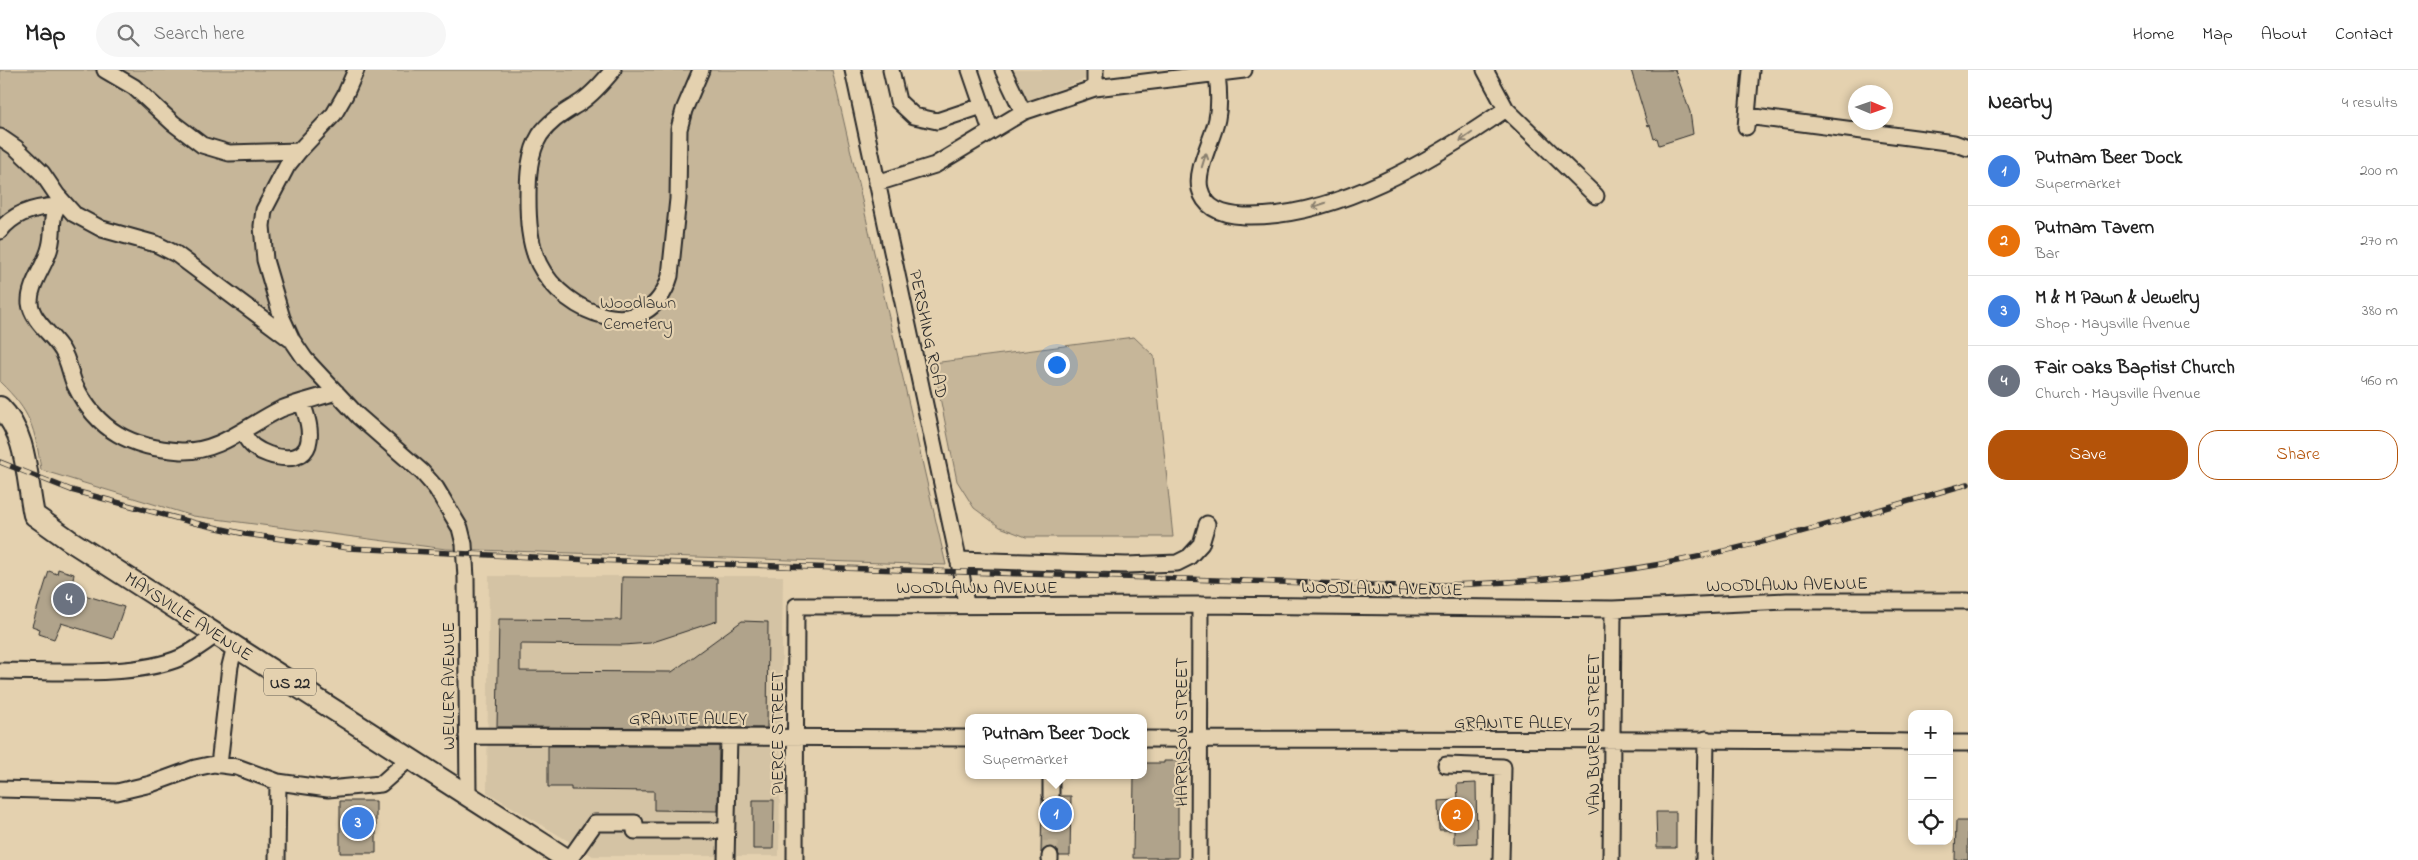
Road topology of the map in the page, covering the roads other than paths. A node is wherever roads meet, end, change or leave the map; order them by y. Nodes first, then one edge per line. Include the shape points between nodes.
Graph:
1 (105, 70) edge
2 (356, 70) edge
3 (613, 70) edge
4 (702, 70) edge
5 (853, 70) edge
6 (891, 70) edge
7 (970, 70) edge
8 (1003, 70) edge
9 (1095, 70) edge
10 (1244, 70) edge
11 (1485, 70) edge
12 (1751, 70) edge
13 (1217, 74) junction
14 (1096, 88) junction
15 (982, 106) junction
16 (1506, 109) junction
17 (1023, 112) junction
18 (991, 131) junction
19 (0, 138) edge
20 (1968, 148) edge
21 (298, 150) junction
22 (878, 183) junction
23 (1596, 196) dead end
24 (60, 204) junction
25 (0, 231) edge
26 (292, 340) junction
27 (336, 392) junction
28 (302, 402) junction
29 (0, 407) edge
30 (242, 432) junction
31 (1207, 524) dead end
32 (958, 560) junction
33 (1968, 601) edge
34 (966, 605) junction
35 (1200, 605) junction
36 (796, 606) joint
37 (1613, 609) junction
38 (217, 634) junction
39 (236, 646) junction
40 (0, 671) edge
41 (467, 736) junction
42 (729, 737) junction
43 (796, 738) junction
44 (965, 738) edge
45 (1147, 739) edge
46 (1200, 739) junction
47 (1706, 739) junction
48 (1612, 741) junction
49 (1908, 742) edge
50 (1953, 743) edge
51 (1968, 743) edge
52 (409, 759) junction
53 (219, 765) junction
54 (1446, 765) dead end
55 (1051, 779) edge
56 (278, 782) junction
57 (0, 789) edge
58 (468, 794) junction
59 (1051, 796) tunnel mouth
60 (727, 831) junction
61 (276, 860) edge
62 (569, 860) edge
63 (726, 860) edge
64 (795, 860) edge
65 (1199, 860) edge
66 (1501, 860) edge
67 (1611, 860) edge
68 (1704, 860) edge

1 - 21 street via 134,87 202,145 229,153
2 - 21 street via 334,114
3 - 4 street via 595,91 562,113 540,134 530,162 530,232 539,264 557,288 578,305 603,316 628,318 648,312 668,286 678,199 680,129 684,110
5 - 22 street, PERSHING ROAD
6 - 15 street via 898,101 914,116 936,121
7 - 15 street
8 - 17 street
9 - 14 street
10 - 13 street
11 - 16 street
12 - 20 street via 1747,122 1954,143
13 - 14 street
16 -> 13 street via 1457,143 1382,183 1307,209 1236,216 1214,209 1200,189 1199,178 1217,120 1220,98
14 - 17 street
15 - 18 street
16 - 23 street
17 - 18 street
18 - 22 street via 935,165
19 - 24 street via 16,148 42,173
21 - 26 street via 264,210 262,226 272,291
22 - 32 street, PERSHING ROAD
24 - 25 street via 24,213 5,224
24 - 26 street via 95,226 156,244 176,254
24 - 30 street via 52,214 50,249 33,287 30,306 63,351 74,383 95,416 125,440 183,451 210,447
26 - 27 street, WELLER AVENUE
27 - 28 street
27 - 41 street, WELLER AVENUE via 374,432 422,472 436,488 460,528 466,578
28 - 30 street via 282,409
28 - 30 street via 309,424 309,442 304,453 284,458 268,454 253,447
29 - 38 main road, MAYSVILLE AVENUE / US 22 via 10,416 18,434 34,515
31 - 32 street via 1200,544 1189,557 1177,563 1127,565
32 - 34 street, PERSHING ROAD
33 - 37 street, WOODLAWN AVENUE via 1786,601
34 - 35 street, WOODLAWN AVENUE
34 - 36 street, WOODLAWN AVENUE
35 - 37 street, WOODLAWN AVENUE
35 - 46 street, HARRISON STREET
36 - 43 street, PIERCE STREET
37 - 48 street, VAN BUREN STREET
38 - 39 main road, MAYSVILLE AVENUE / US 22
38 - 40 street via 181,657 139,667 94,672
39 - 52 main road, MAYSVILLE AVENUE / US 22
39 - 53 street via 230,666
41 - 42 street, GRANITE ALLEY
41 - 58 street, WELLER AVENUE
42 - 43 street, GRANITE ALLEY
42 - 60 street
43 - 44 street, GRANITE ALLEY
43 - 64 street, PIERCE STREET
45 - 46 street, GRANITE ALLEY
46 - 48 street, GRANITE ALLEY
46 - 65 street, HARRISON STREET
47 - 48 street, GRANITE ALLEY
47 - 49 street, GRANITE ALLEY
47 - 68 street
48 - 67 street, VAN BUREN STREET
50 - 51 street
52 - 56 street via 381,784 328,789
52 - 58 main road, MAYSVILLE AVENUE / US 22
53 - 56 street via 237,767
53 - 57 street via 195,768 117,792
54 - 66 street via 1503,767
55 - 59 street
56 - 61 street
58 - 62 main road, MAYSVILLE AVENUE / US 22
60 - 62 street via 635,831 636,823 595,823
60 - 63 street

